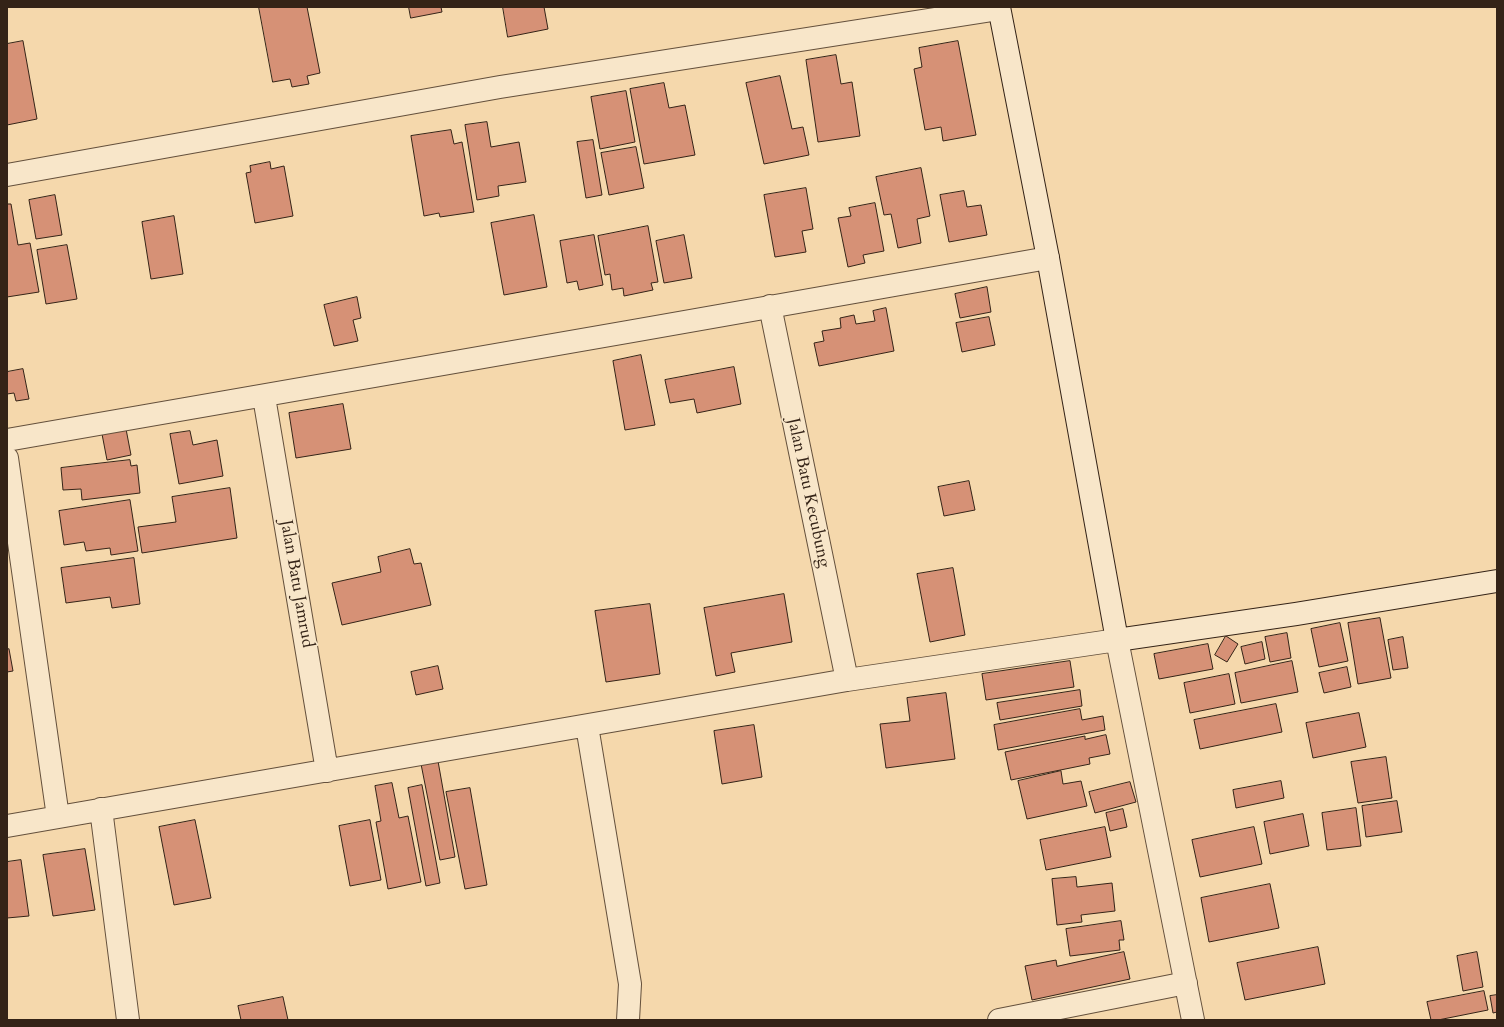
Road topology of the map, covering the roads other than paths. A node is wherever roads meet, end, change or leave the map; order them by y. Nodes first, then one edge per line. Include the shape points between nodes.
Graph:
1 (999, 8) edge
2 (7, 175) edge
3 (1048, 258) junction
4 (770, 306) junction
5 (264, 397) junction
6 (7, 440) edge
7 (7, 458) edge
8 (1497, 581) edge
9 (1117, 640) junction
10 (847, 680) junction
11 (587, 726) junction
12 (327, 771) junction
13 (101, 809) junction
14 (58, 817) junction
15 (7, 826) edge
16 (1186, 983) junction
17 (128, 1020) edge
18 (628, 1020) edge
19 (999, 1020) edge
20 (1193, 1020) edge

1 - 2 street via 500,87
1 - 3 street
3 - 4 street
3 - 9 street
4 - 5 street
4 - 10 street, Jalan Batu Kecubung
5 - 6 street
5 - 12 street, Jalan Batu Jamrud
7 - 14 street
8 - 9 street
9 - 10 street
9 - 16 street
10 - 11 street
11 - 12 street
11 - 18 street via 630,984
12 - 13 street
13 - 14 street
13 - 17 street
14 - 15 street
16 - 19 street
16 - 20 street

